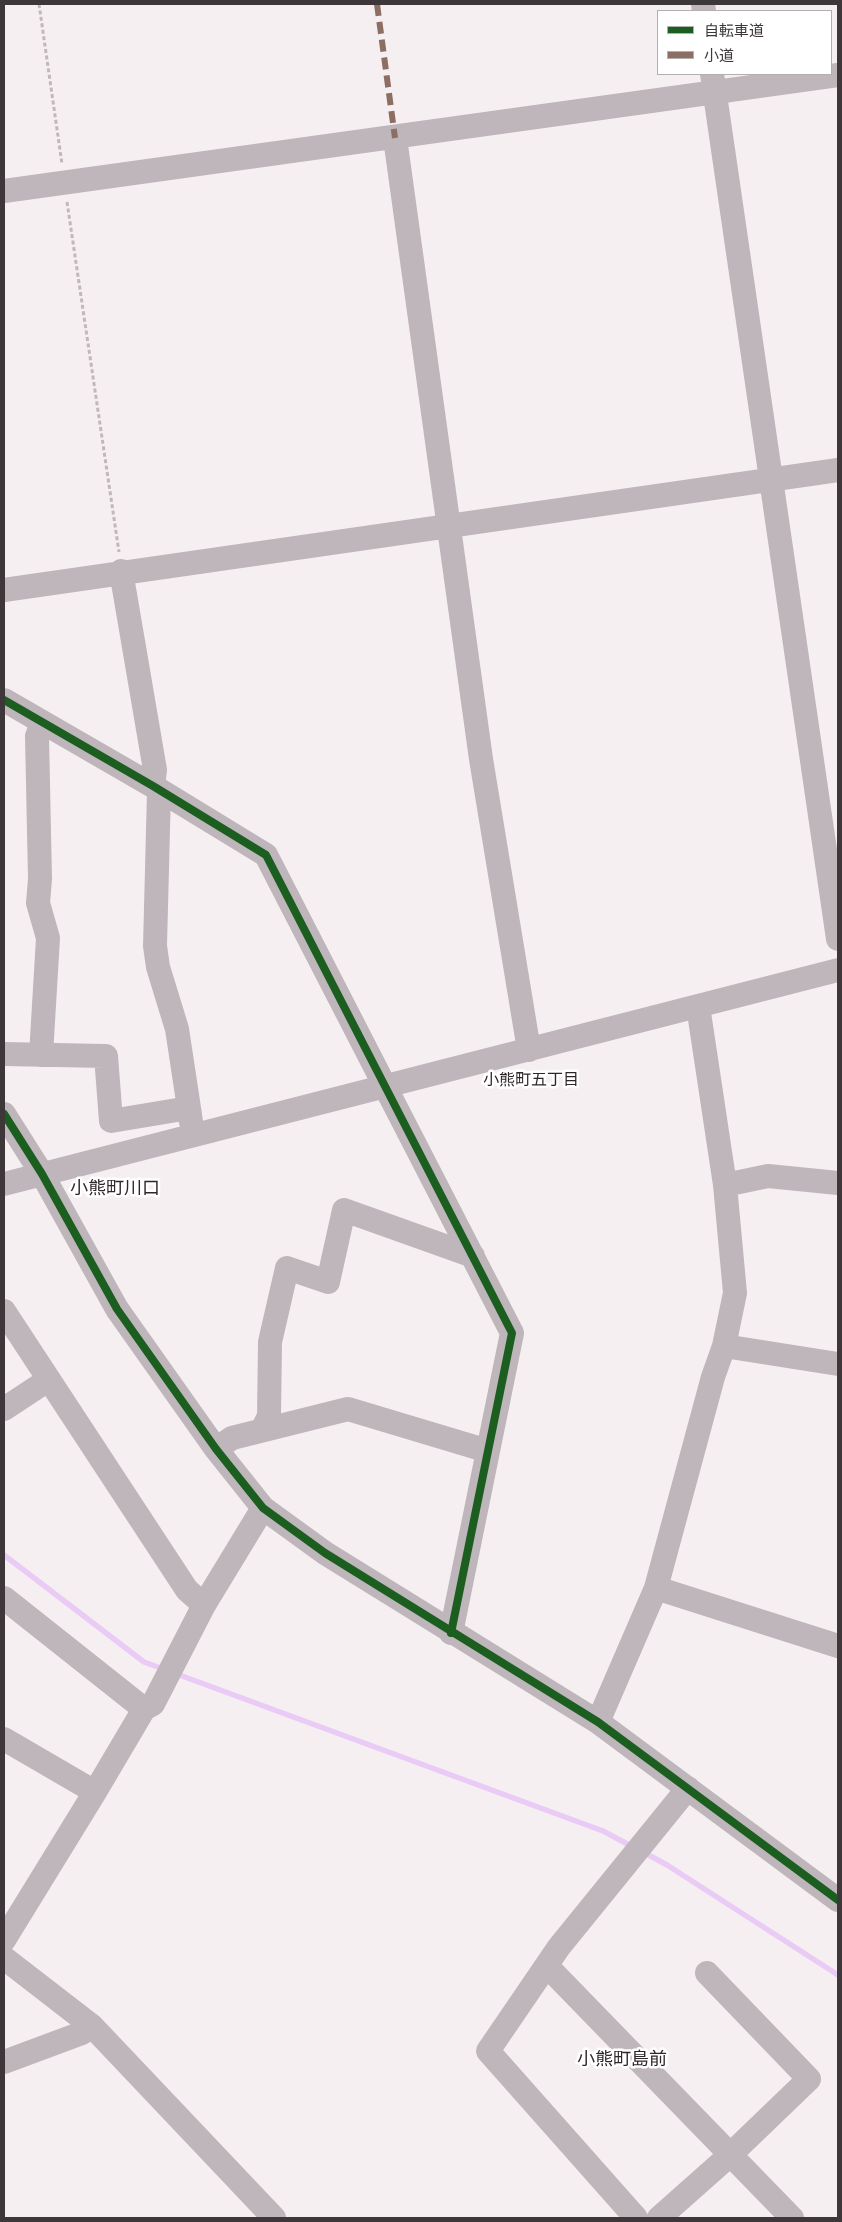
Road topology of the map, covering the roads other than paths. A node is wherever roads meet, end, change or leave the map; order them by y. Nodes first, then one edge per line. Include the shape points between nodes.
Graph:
1 (838, 75) edge
2 (714, 83) edge
3 (395, 138) junction
4 (4, 192) edge
5 (838, 470) edge
6 (770, 479) junction
7 (449, 527) junction
8 (121, 571) junction
9 (4, 590) edge
10 (4, 700) edge
11 (42, 723) junction
12 (156, 789) junction
13 (838, 939) edge
14 (838, 970) edge
15 (698, 1006) junction
16 (529, 1050) junction
17 (4, 1054) edge
18 (41, 1055) junction
19 (386, 1087) junction
20 (189, 1108) junction
21 (4, 1114) edge
22 (194, 1136) junction
23 (42, 1174) junction
24 (838, 1183) edge
25 (4, 1184) edge
26 (725, 1185) junction
27 (473, 1256) junction
28 (4, 1311) edge
29 (724, 1346) junction
30 (838, 1364) edge
31 (48, 1380) junction
32 (4, 1410) edge
33 (262, 1430) junction
34 (216, 1449) junction
35 (488, 1451) junction
36 (263, 1508) junction
37 (656, 1588) junction
38 (4, 1598) edge
39 (204, 1605) junction
40 (451, 1633) junction
41 (838, 1646) edge
42 (151, 1702) junction
43 (598, 1722) junction
44 (4, 1739) edge
45 (688, 1788) junction
46 (95, 1792) junction
47 (838, 1900) edge
48 (4, 1940) edge
49 (4, 1958) edge
50 (547, 1966) junction
51 (707, 1973) dead end
52 (92, 2026) junction
53 (4, 2062) edge
54 (730, 2155) junction
55 (274, 2218) edge
56 (636, 2218) edge
57 (658, 2218) edge
58 (792, 2218) edge

1 - 2 street
2 - 3 street
2 - 6 street
3 - 4 street
3 - 7 street
5 - 6 street
6 - 7 street
6 - 13 street
7 - 8 street
7 - 16 street via 481,759
8 - 9 street
8 - 12 street
10 - 11 street
11 - 12 street
11 - 18 street via 37,736 38,903 48,938
12 - 19 street via 266,855
12 - 20 street via 155,946 158,967 177,1028
14 - 15 street
15 - 16 street
15 - 26 street
16 - 19 street
17 - 18 street
18 - 20 street via 106,1056 111,1121
19 - 22 street
19 - 27 street
20 - 22 street
21 - 23 street
22 - 23 street
23 - 25 street
23 - 34 street via 117,1309
24 - 26 street via 768,1176
26 - 29 street via 735,1293
27 - 33 street via 344,1210 328,1282 287,1268 270,1342 269,1416
27 - 35 street via 512,1333
28 - 31 street
29 - 30 street
29 - 37 street
31 - 32 street
31 - 39 street via 186,1590
33 - 34 street via 232,1438
33 - 35 street via 348,1409
34 - 36 street
35 - 40 street
36 - 39 street
36 - 40 street via 325,1553
37 - 41 street
37 - 43 street
38 - 42 street
39 - 42 street via 184,1647
40 - 43 street
42 - 46 street
43 - 45 street
44 - 46 street
45 - 47 street
45 - 50 street
46 - 48 street
49 - 52 street
50 - 54 street
50 - 56 street via 488,2051
51 - 54 street via 809,2079
52 - 53 street via 82,2033
52 - 55 street
54 - 57 street
54 - 58 street

